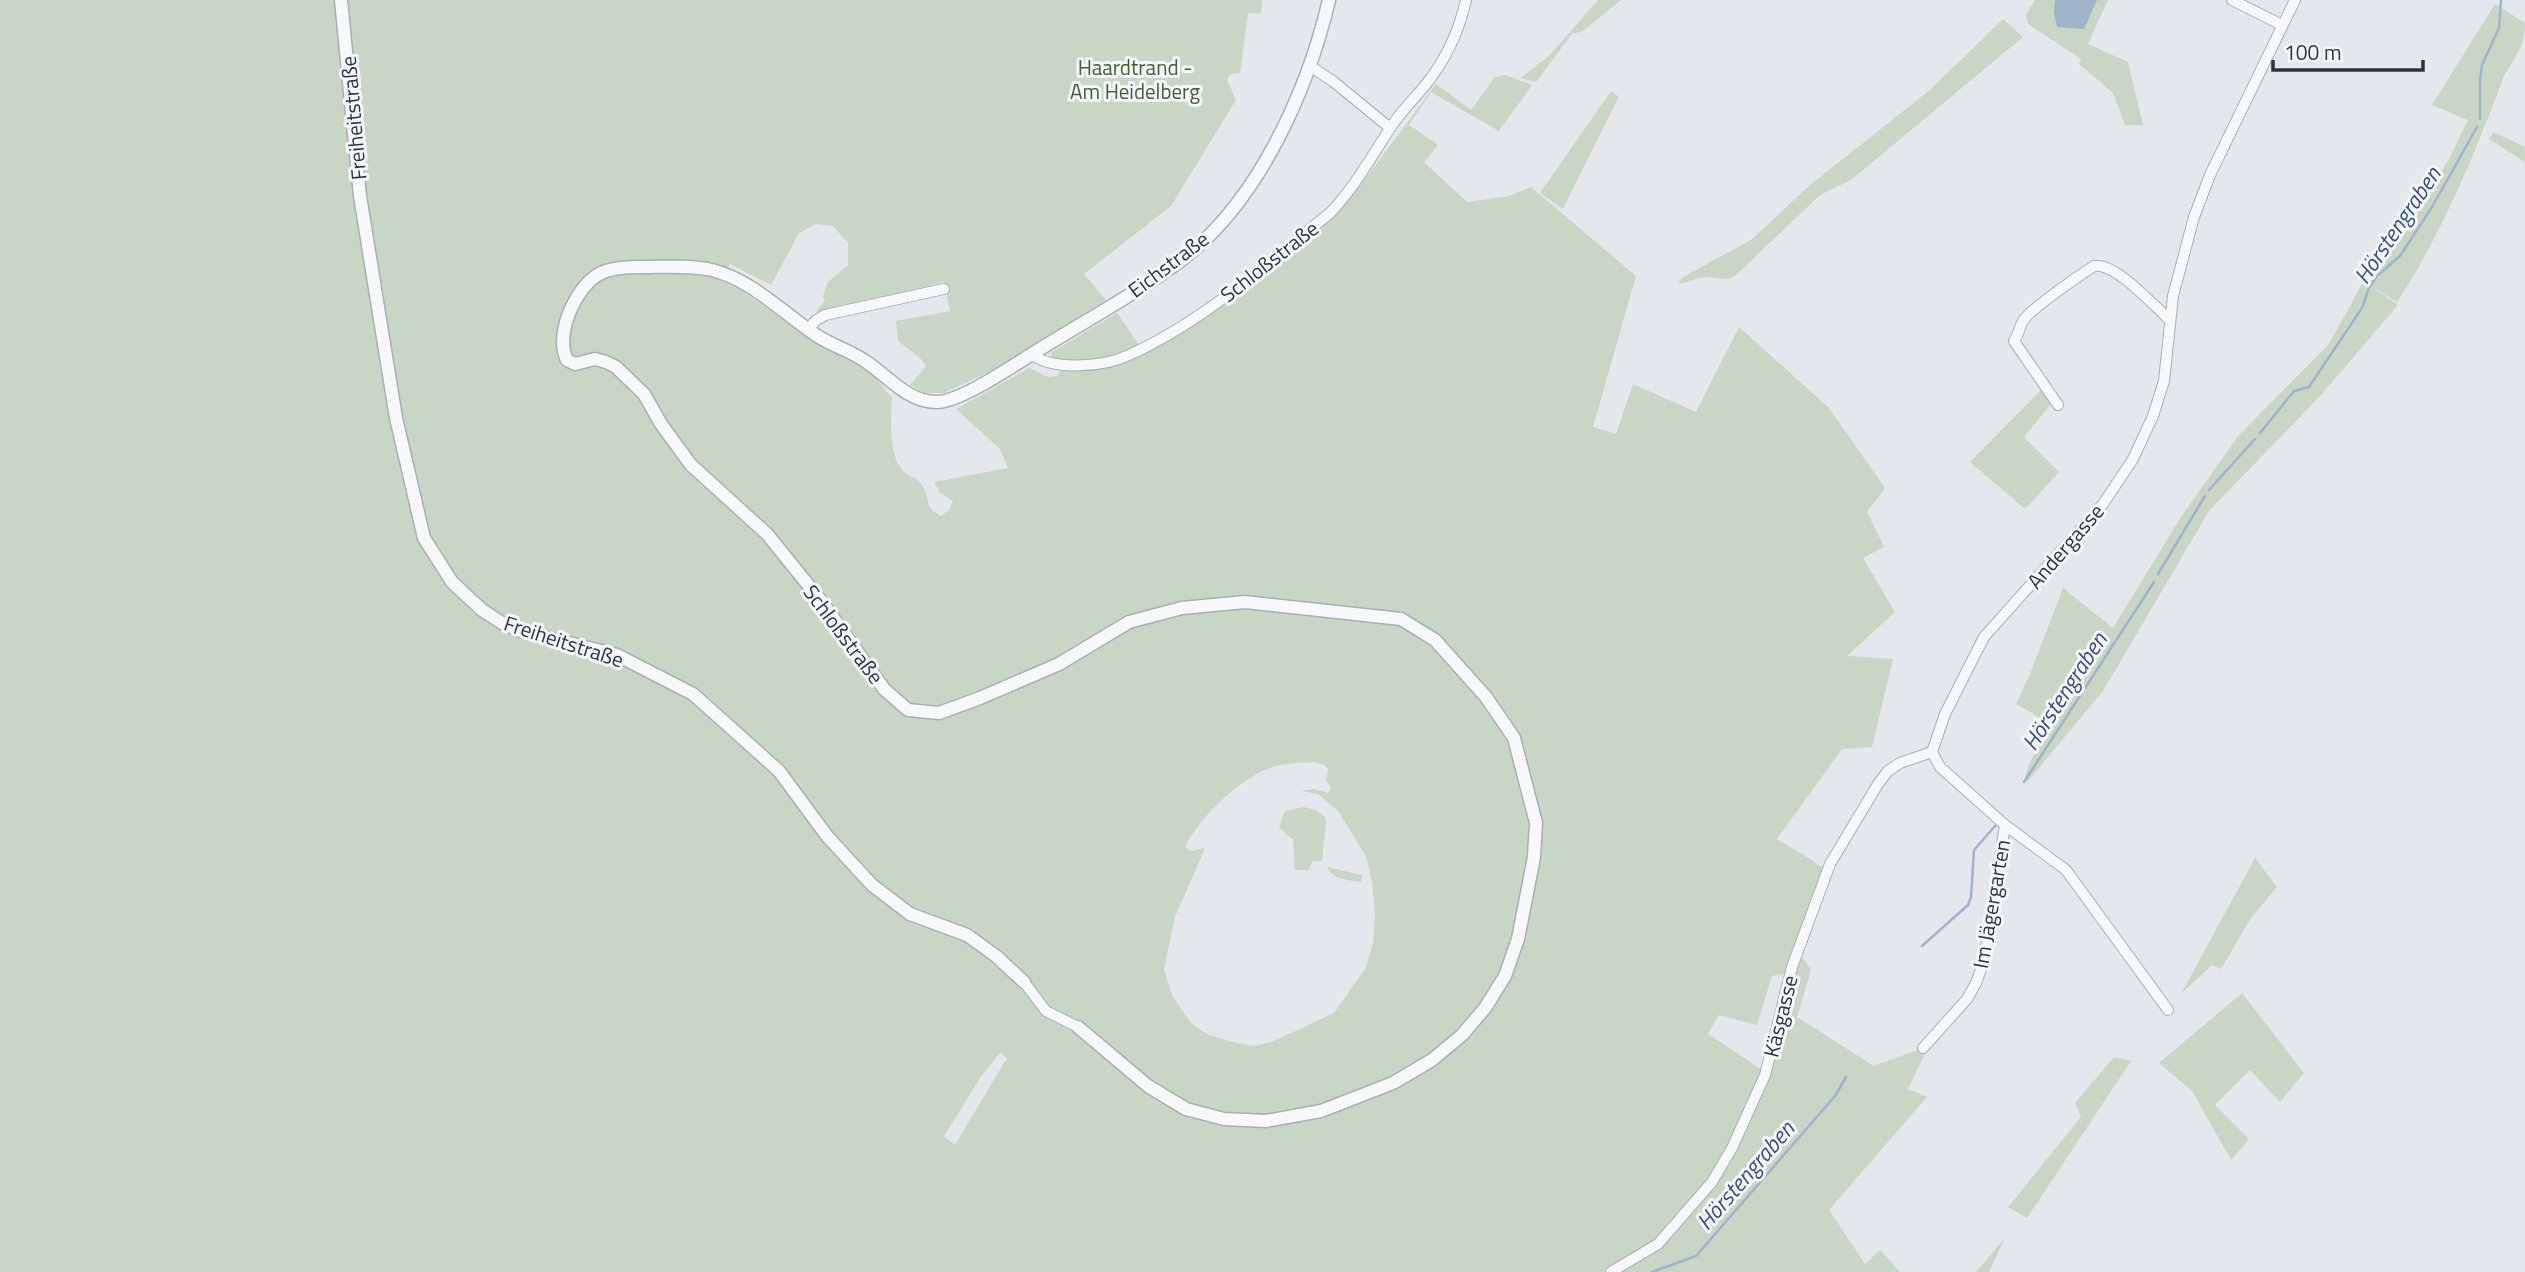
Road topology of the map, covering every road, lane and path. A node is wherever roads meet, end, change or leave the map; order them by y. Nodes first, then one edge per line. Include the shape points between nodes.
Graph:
1 (341, 0) edge
2 (1329, 0) edge
3 (1466, 0) edge
4 (2232, 0) edge
5 (2295, 0) edge
6 (2282, 25) junction
7 (1310, 66) junction
8 (1390, 128) junction
9 (944, 289) dead end
10 (2169, 320) junction
11 (808, 330) junction
12 (1031, 354) junction
13 (2058, 405) dead end
14 (1932, 752) junction
15 (2005, 825) junction
16 (1024, 982) joint
17 (1033, 995) joint
18 (2168, 1010) dead end
19 (1077, 1027) joint
20 (1923, 1048) dead end
21 (1611, 1272) edge

1 - 16 street, Freiheitstraße via 360,196 396,418 424,538 452,582 502,623 617,655 693,694 779,771 827,836 872,885 910,914 967,935
2 - 7 street, Eichstraße
3 - 8 street, Schloßstraße via 1446,55
4 - 6 street
5 - 6 street, Andergasse
6 - 10 street, Andergasse via 2202,194
7 - 8 street
7 - 12 street, Eichstraße via 1256,175 1210,233 1161,274
8 - 12 street, Schloßstraße via 1370,163 1330,213 1200,314 1127,356 1071,366
9 - 11 street via 825,315
10 - 13 street via 2126,279 2100,265 2059,291 2024,319 2014,341
10 - 14 street, Andergasse via 2164,381 2133,459 2103,504 1984,638 1945,714
11 - 12 street, Schloßstraße via 866,361 906,393 928,402 955,397
11 - 19 street, Schloßstraße via 732,278 713,271 673,265 620,267 597,274 581,290 567,319 563,353 575,364 595,359 606,362 645,394 691,465 766,534 884,689 908,710 939,713 980,698 1059,664 1129,622 1182,608 1245,602 1384,616 1410,624 1435,640 1461,668 1514,738 1536,823 1518,939 1505,976 1485,1008 1432,1060 1393,1083 1321,1111 1266,1121 1224,1119 1186,1109 1148,1086
14 - 15 street via 1940,767
14 - 21 street, Käsgasse via 1888,771 1830,863 1792,967 1765,1075 1712,1182 1658,1244
15 - 18 street via 2066,870
15 - 20 street, Im Jägergarten via 1984,961 1976,983
16 - 17 street, Freiheitstraße
17 - 19 street, Schloßstraße via 1052,1015

